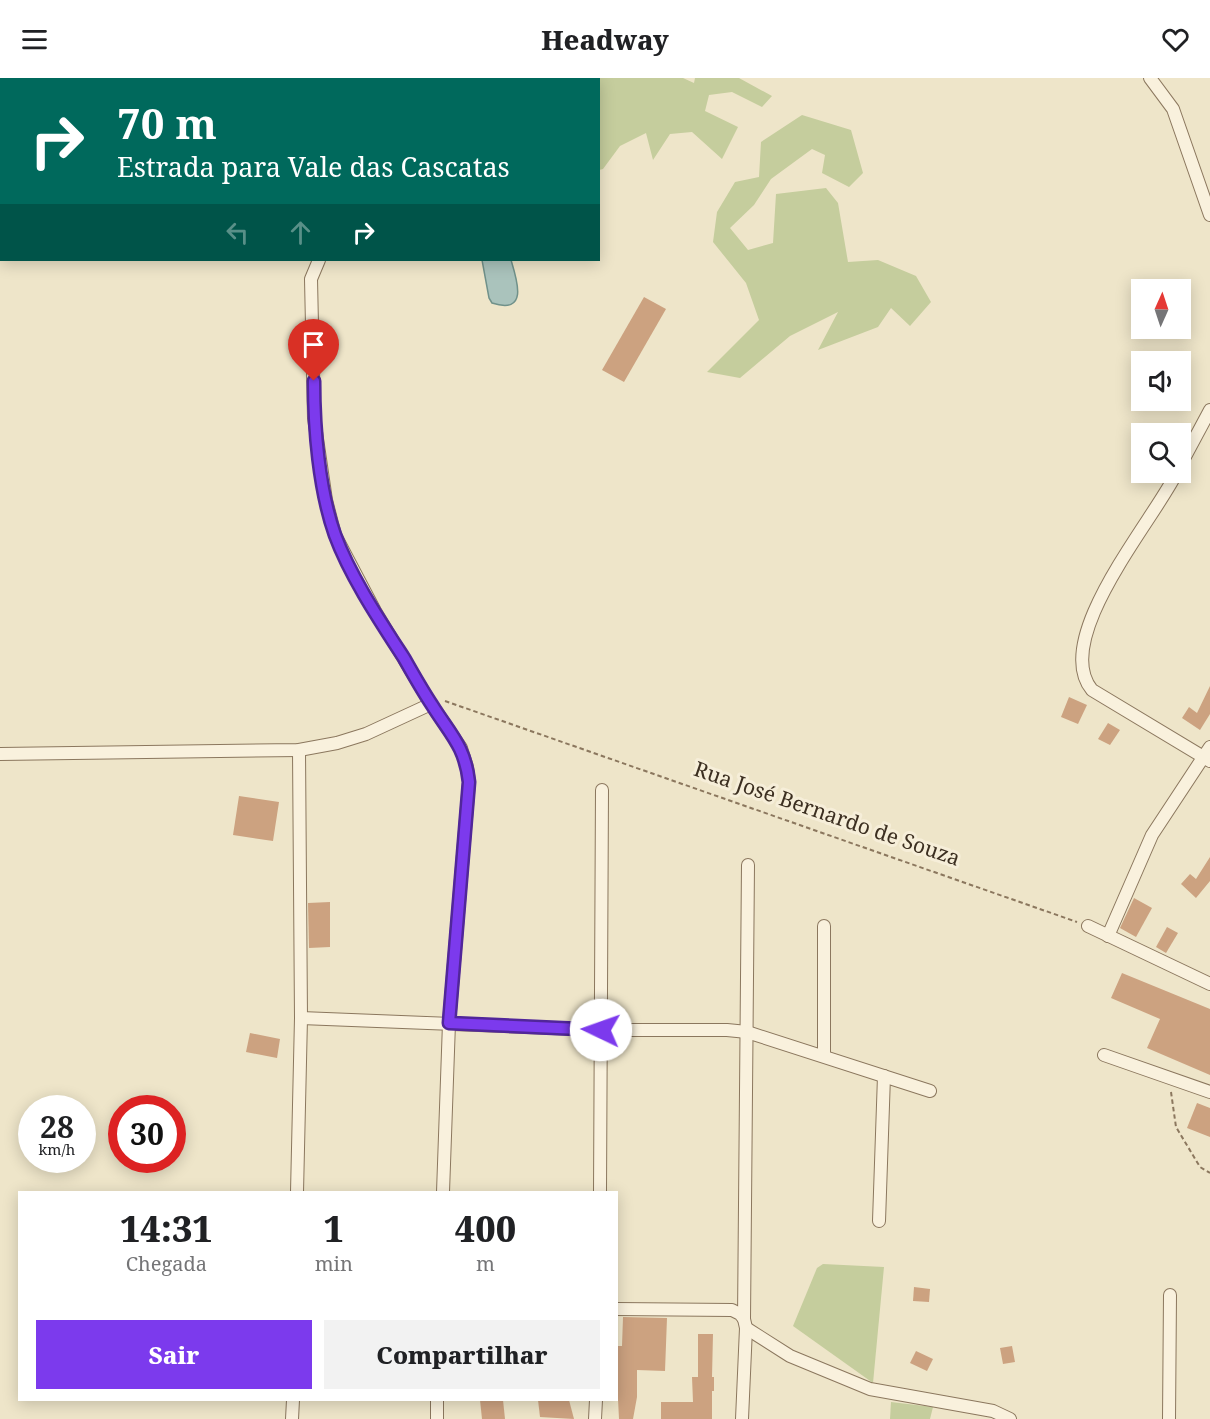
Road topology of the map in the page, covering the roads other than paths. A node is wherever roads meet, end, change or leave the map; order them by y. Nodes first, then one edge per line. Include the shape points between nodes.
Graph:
1 (1150, 78) edge
2 (1210, 215) edge
3 (319, 261) edge
4 (1210, 410) edge
5 (1191, 445) edge
6 (1170, 483) edge
7 (428, 699) junction
8 (299, 750) junction
9 (0, 754) edge
10 (1208, 755) edge
11 (602, 790) dead end
12 (748, 865) dead end
13 (824, 926) dead end
14 (1088, 926) road end
15 (1108, 936) junction
16 (1210, 984) edge
17 (302, 1018) junction
18 (449, 1023) junction
19 (601, 1030) junction
20 (747, 1032) junction
21 (1104, 1054) dead end
22 (824, 1056) junction
23 (884, 1076) junction
24 (930, 1091) dead end
25 (1210, 1092) edge
26 (297, 1191) edge
27 (443, 1191) edge
28 (600, 1191) edge
29 (879, 1221) dead end
30 (1170, 1295) dead end
31 (618, 1309) edge
32 (745, 1323) junction
33 (293, 1401) edge
34 (437, 1401) edge
35 (596, 1401) edge
36 (292, 1419) edge
37 (437, 1419) edge
38 (595, 1419) edge
39 (742, 1419) edge
40 (1010, 1419) edge
41 (1169, 1419) edge

1 - 2 street via 1173,109
3 - 7 street via 311,279 314,418 326,500 335,535
4 - 5 street
6 - 10 street via 1089,623 1083,671 1092,690
7 - 8 street via 366,734
7 - 18 street via 461,748 469,782
8 - 9 street
8 - 17 street
10 - 15 street via 1152,835
11 - 19 street
12 - 20 street
13 - 22 street
14 - 15 street
15 - 16 street
17 - 18 street
17 - 26 street
18 - 19 street
18 - 27 street
19 - 20 street
19 - 28 street
20 - 22 street
20 - 32 street
21 - 25 street
22 - 23 street
23 - 24 street
23 - 29 street
30 - 41 street
31 - 32 street via 732,1310
32 - 39 street
32 - 40 street via 789,1356 870,1389 993,1411
33 - 36 street
34 - 37 street
35 - 38 street

